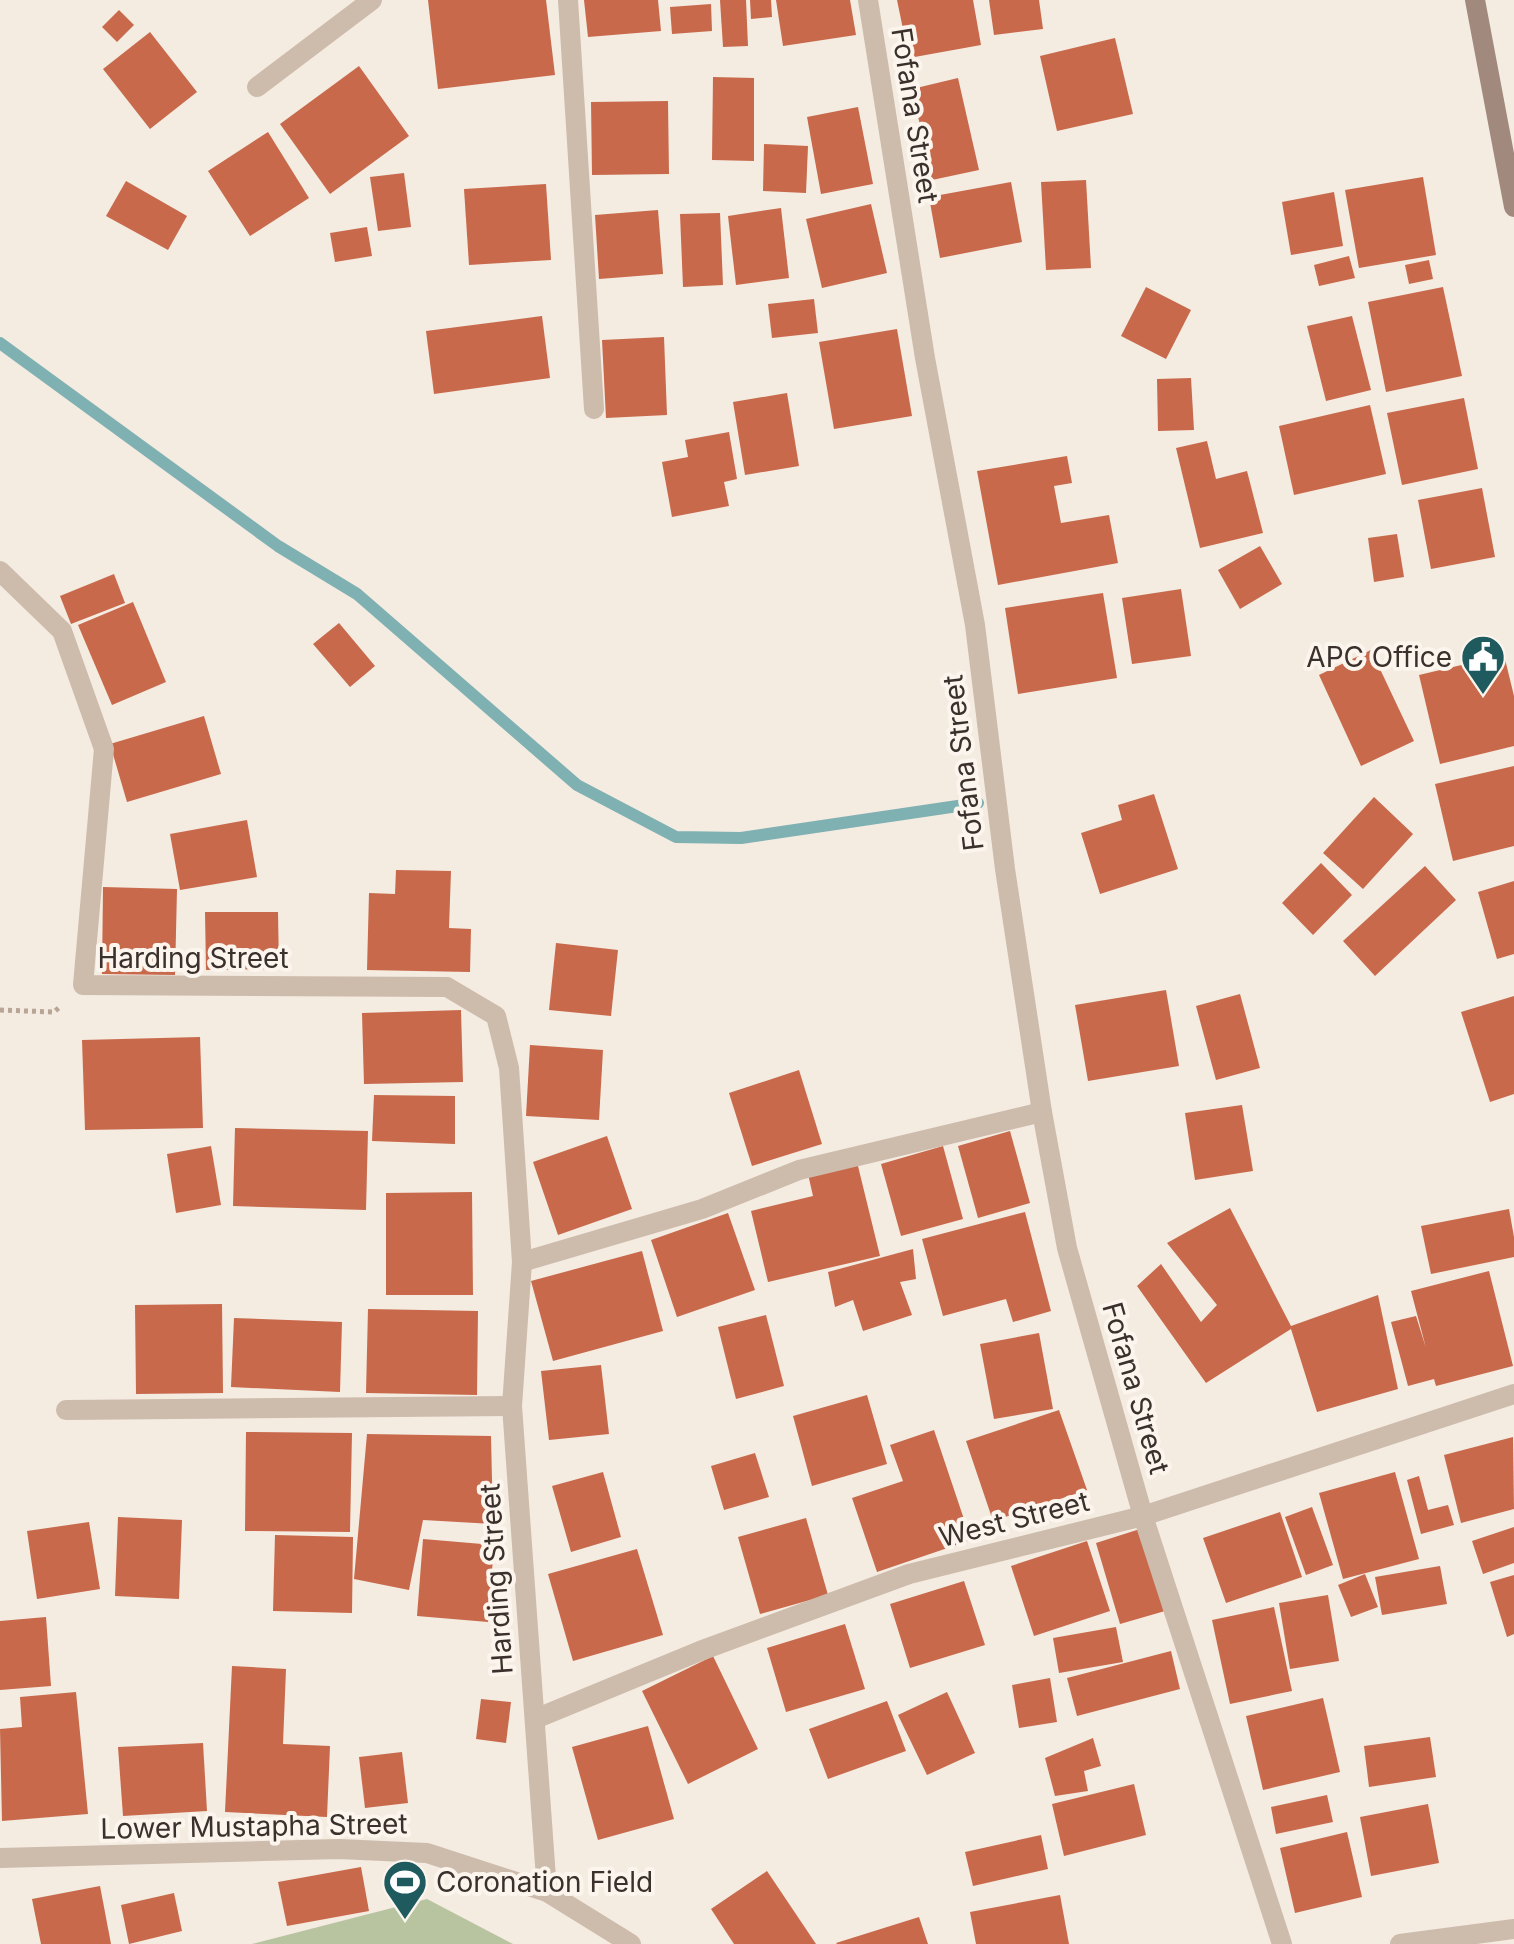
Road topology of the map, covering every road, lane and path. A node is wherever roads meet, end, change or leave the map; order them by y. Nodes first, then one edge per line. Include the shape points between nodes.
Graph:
1 (372, 0) edge
2 (568, 0) edge
3 (868, 0) edge
4 (1475, 0) edge
5 (257, 87) dead end
6 (1514, 207) edge
7 (594, 409) dead end
8 (0, 571) edge
9 (83, 985) junction
10 (0, 1010) edge
11 (1042, 1112) junction
12 (522, 1262) junction
13 (1514, 1394) edge
14 (512, 1406) junction
15 (66, 1410) dead end
16 (1142, 1514) junction
17 (535, 1719) junction
18 (0, 1858) edge
19 (547, 1892) junction
20 (1514, 1929) edge
21 (631, 1944) edge
22 (1282, 1944) edge
23 (1400, 1944) edge

1 - 5 street
2 - 7 street
3 - 11 street, Fofana Street via 925,358 975,625
4 - 6 street
8 - 9 street, Harding Street via 62,631 104,749
9 - 10 path via 54,1012
9 - 12 street, Harding Street via 447,987 496,1016 509,1068
11 - 12 street via 799,1170 702,1209
11 - 16 street, Fofana Street via 1067,1248
12 - 14 street, Harding Street
13 - 16 street, West Street
14 - 15 street
14 - 17 street, Harding Street
16 - 17 street, West Street via 909,1574
16 - 22 street, Fofana Street
17 - 19 street, Harding Street
18 - 19 street, Lower Mustapha Street via 339,1849 427,1853
19 - 21 street, Lower Mustapha Street
20 - 23 street

